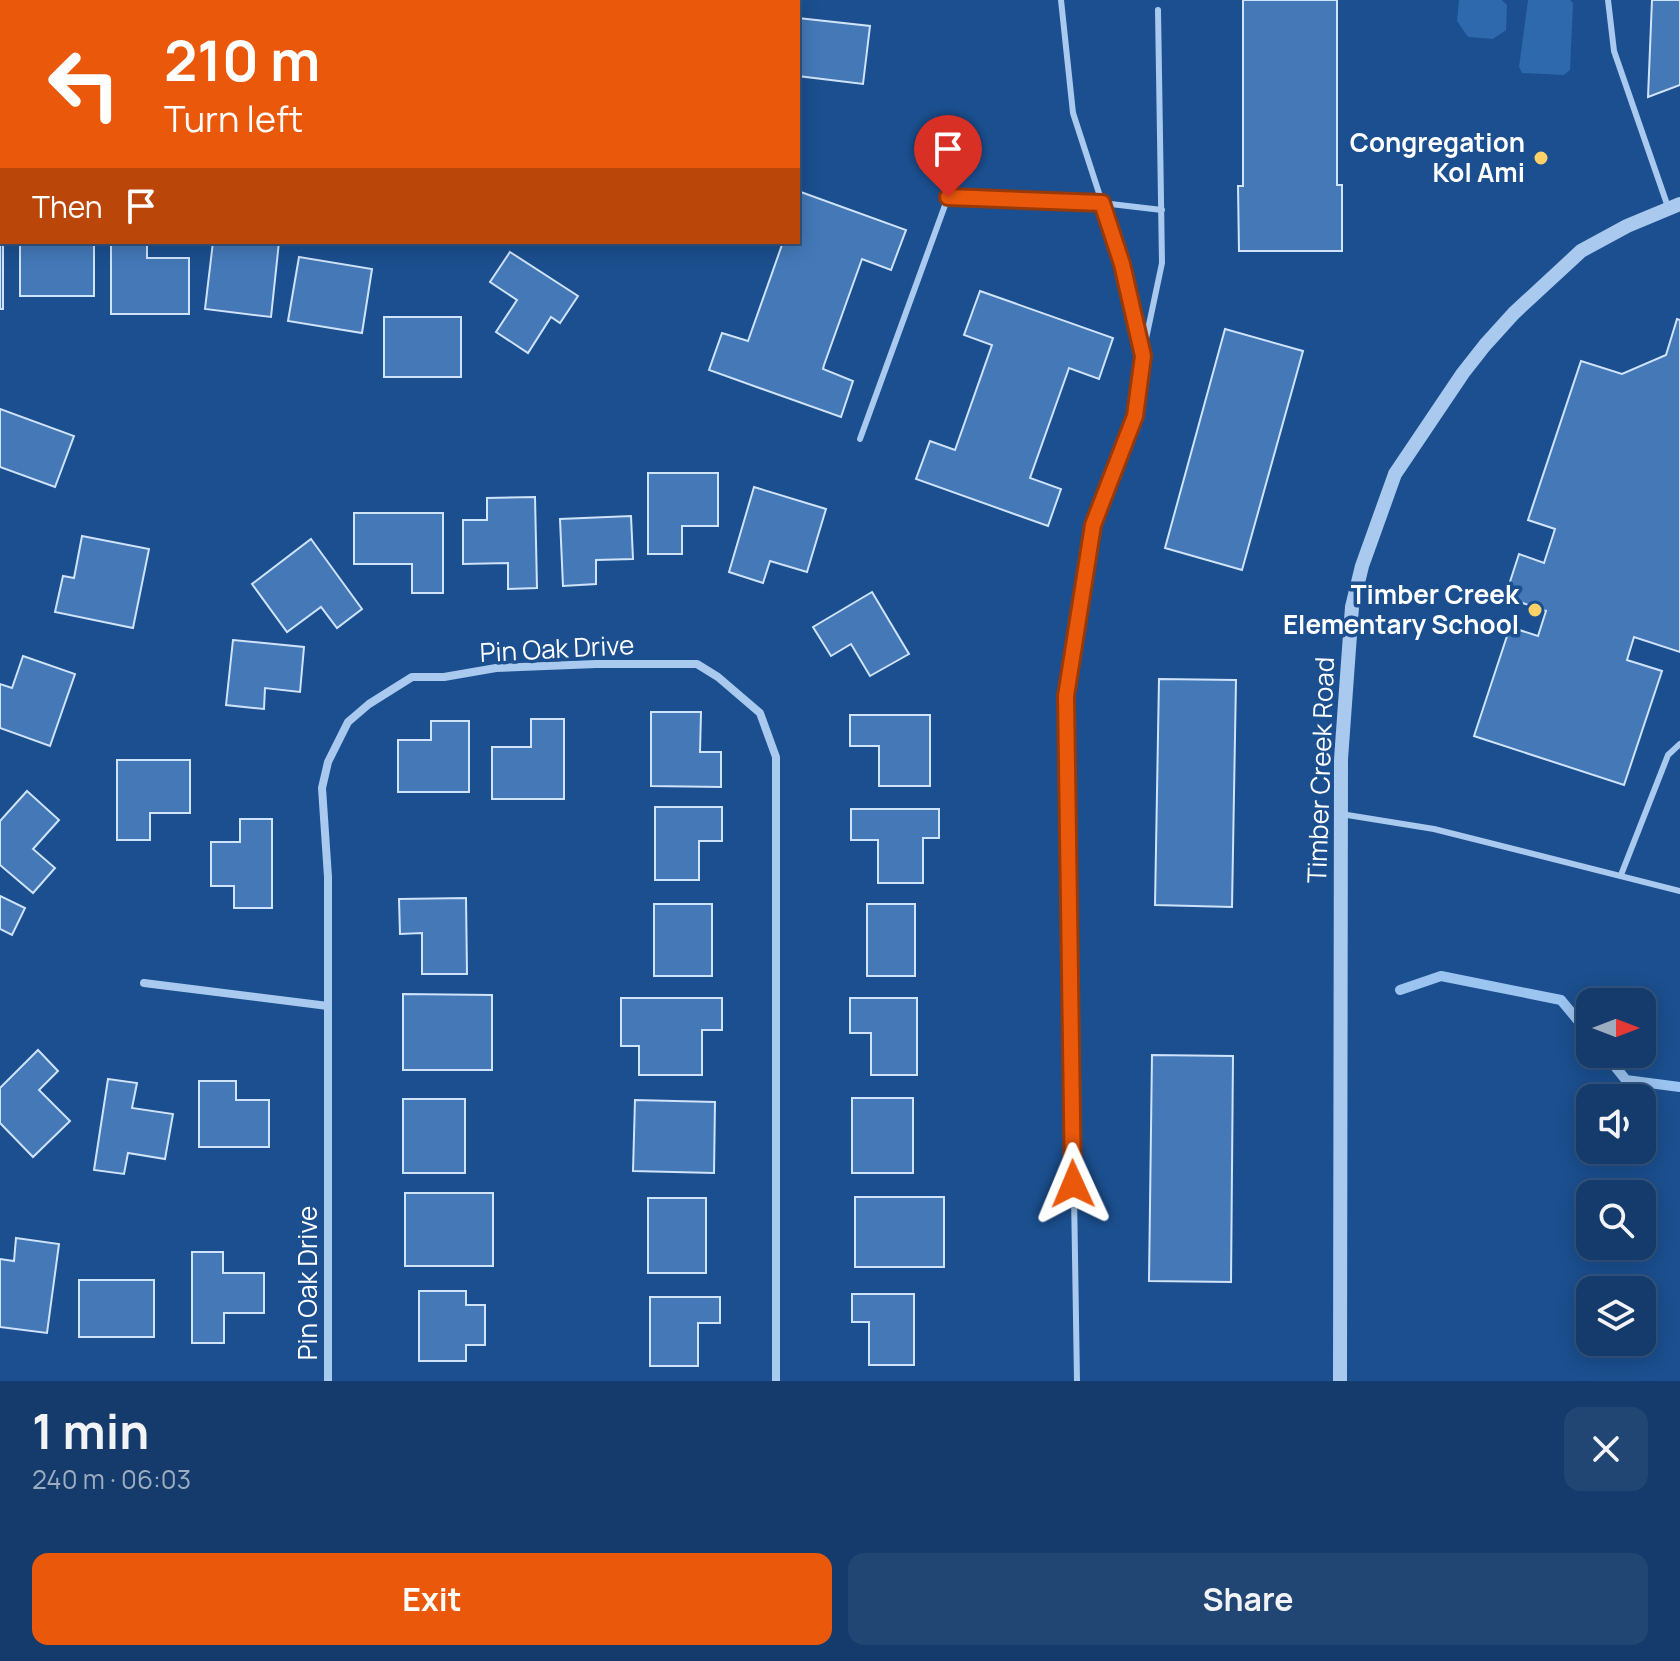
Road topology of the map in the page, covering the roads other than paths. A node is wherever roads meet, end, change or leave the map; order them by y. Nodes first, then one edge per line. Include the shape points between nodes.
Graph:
1 (1061, 0) edge
2 (1608, 0) edge
3 (1158, 10) dead end
4 (1102, 203) junction
5 (1674, 206) edge
6 (1162, 210) junction
7 (1143, 356) junction
8 (860, 439) dead end
9 (1680, 744) edge
10 (1341, 814) junction
11 (1621, 875) junction
12 (1680, 891) edge
13 (144, 983) dead end
14 (328, 1006) junction
15 (328, 1381) edge
16 (776, 1381) edge
17 (1077, 1381) edge
18 (1340, 1381) edge

1 - 4 lane via 1073,113
2 - 5 lane via 1614,51
3 - 6 lane
4 - 6 lane
4 - 7 lane
4 - 8 lane via 948,197
5 - 10 street, Timber Creek Road via 1581,251 1514,313 1463,373 1395,474 1352,607
6 - 7 lane via 1162,263
7 - 17 lane via 1135,416 1093,525 1066,696
9 - 11 lane via 1668,755
10 - 11 lane via 1434,829
10 - 18 street, Timber Creek Road
11 - 12 lane
13 - 14 street
14 - 15 street, Pin Oak Drive
14 - 16 street, Pin Oak Drive via 322,788 348,722 369,704 412,677 496,668 697,664 718,677 760,713 776,757

